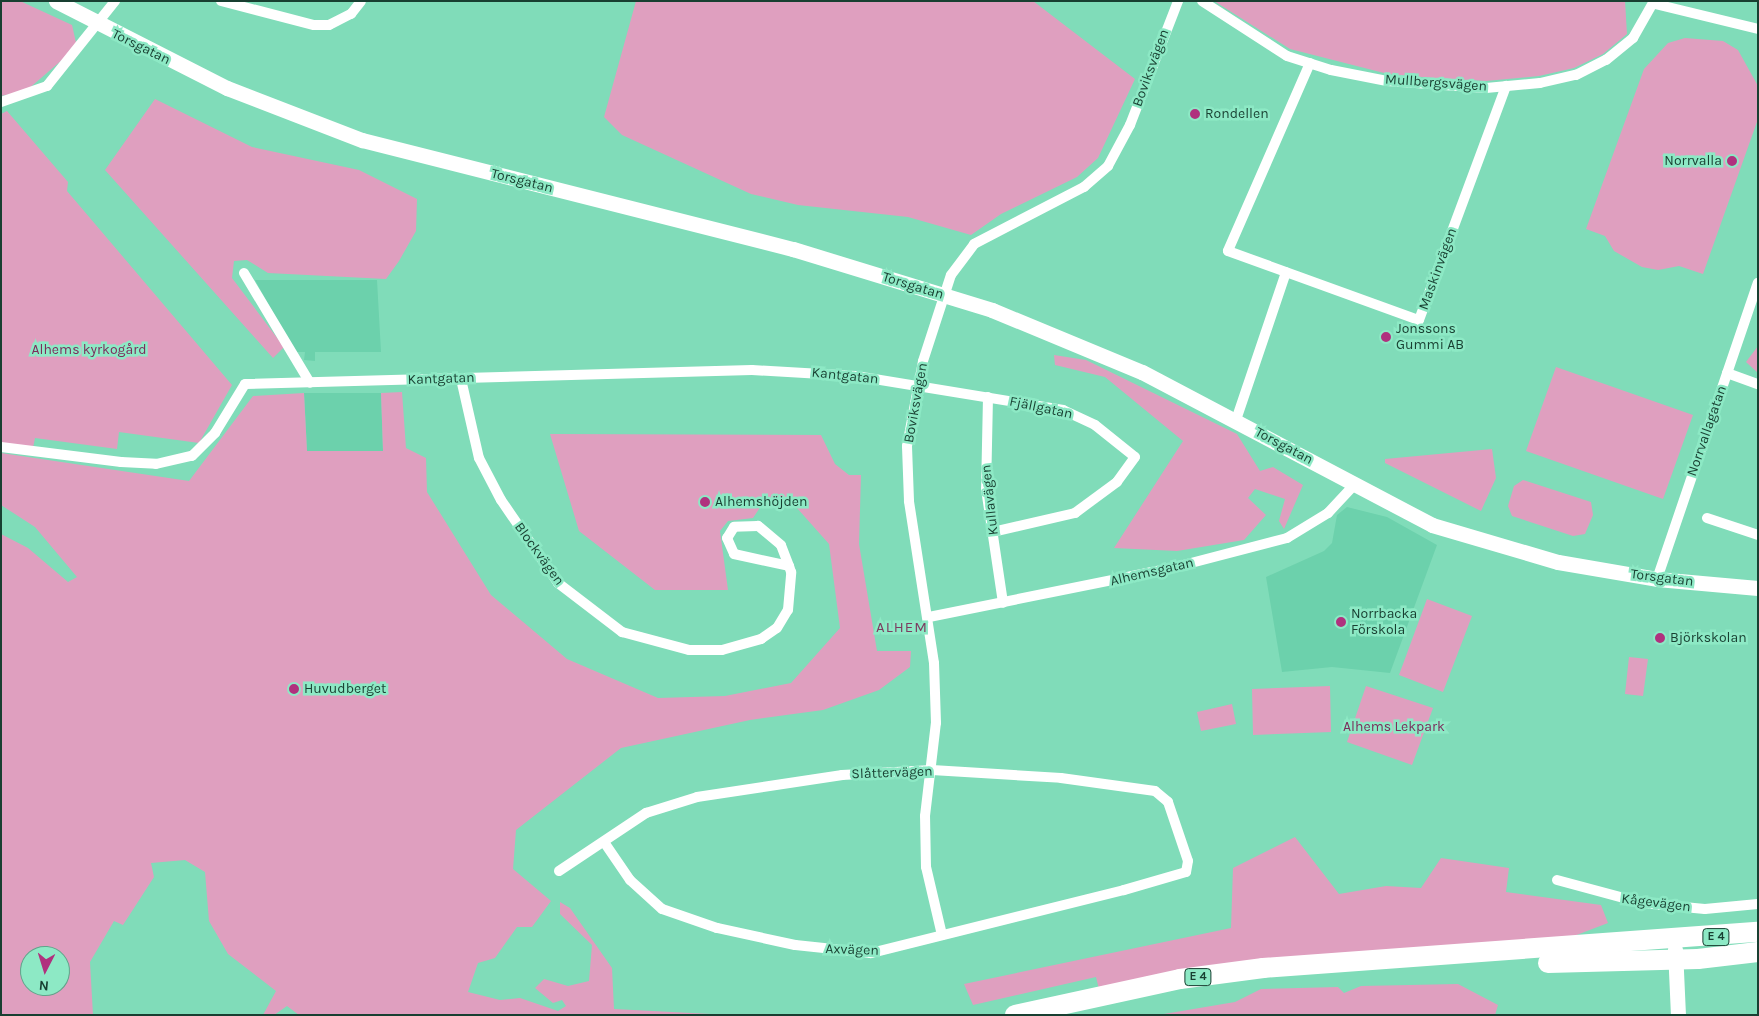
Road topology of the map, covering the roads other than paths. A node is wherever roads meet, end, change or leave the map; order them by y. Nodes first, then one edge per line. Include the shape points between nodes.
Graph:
1 (56, 1) edge
2 (115, 1) edge
3 (221, 1) edge
4 (361, 1) edge
5 (1178, 1) edge
6 (1202, 1) edge
7 (1654, 2) edge
8 (98, 26) junction
9 (1758, 28) edge
10 (1310, 63) junction
11 (1506, 86) junction
12 (1, 102) edge
13 (244, 272) dead end
14 (1286, 272) junction
15 (1758, 283) edge
16 (944, 295) junction
17 (1727, 373) junction
18 (461, 379) junction
19 (310, 382) junction
20 (917, 384) junction
21 (1758, 384) edge
22 (988, 397) junction
23 (1236, 420) junction
24 (1, 447) edge
25 (1354, 484) junction
26 (1707, 518) dead end
27 (993, 532) junction
28 (1758, 535) edge
29 (789, 566) junction
30 (1657, 579) junction
31 (1758, 588) edge
32 (1003, 603) junction
33 (929, 617) junction
34 (932, 770) junction
35 (604, 842) junction
36 (559, 871) dead end
37 (1186, 872) joint
38 (1558, 880) dead end
39 (1758, 904) edge
40 (1758, 932) edge
41 (942, 934) junction
42 (1675, 950) junction
43 (1758, 952) edge
44 (1015, 1015) edge
45 (1056, 1015) edge
46 (1678, 1015) edge

1 - 8 main road, Torsgatan
2 - 8 street
3 - 4 street via 314,25 346,17
5 - 16 street, Boviksvägen via 1130,125 1108,166 1084,187 974,244 951,276
6 - 10 street, Mullbergsvägen via 1287,56
7 - 9 street
7 - 11 street, Mullbergsvägen via 1633,38 1606,60 1576,74
8 - 12 street via 47,86
8 - 16 main road, Torsgatan via 227,88 362,140 793,249
10 - 11 street, Mullbergsvägen via 1387,81
10 - 14 street, Maskinvägen via 1228,251
11 - 14 street, Maskinvägen via 1419,320
13 - 19 street
14 - 23 street
15 - 17 street, Norrvallagatan
16 - 20 street, Boviksvägen
16 - 23 main road, Torsgatan via 992,310 1142,372
17 - 21 street
17 - 30 street, Norrvallagatan
18 - 19 street, Kantgatan
18 - 20 street, Kantgatan via 752,370
18 - 29 street, Blockvägen via 479,458 501,500 558,583 622,632 689,650 722,650 761,639 777,628 788,610
19 - 24 street, Kantgatan via 246,384 215,433 192,456 156,464
20 - 22 street, Fjällgatan
20 - 33 street, Boviksvägen via 907,446 909,501
22 - 27 street, Kullavägen via 986,489
22 - 27 street, Fjällgatan via 1077,415 1135,457 1117,482 1074,513
23 - 25 main road, Torsgatan
25 - 30 main road, Torsgatan via 1432,525 1558,562
25 - 32 street, Alhemsgatan via 1328,513 1287,538 1168,570
26 - 28 street
27 - 32 street, Kullavägen
29 - 29 street, Blockvägen via 781,545 758,526 734,527 727,538 734,554
30 - 31 main road, Torsgatan
32 - 33 street, Alhemsgatan
33 - 34 street, Boviksvägen via 936,691
34 - 35 street, Slåttervägen via 842,774 697,797 646,813
34 - 37 street, Slåttervägen via 1071,779 1155,791 1168,802 1176,818 1188,861
34 - 41 street, Boviksvägen via 925,816 926,867
35 - 36 street, Slåttervägen
35 - 41 street, Axvägen via 645,896 662,909 717,928 795,945 871,953
37 - 41 street, Axvägen via 1086,901
38 - 39 street, Kågevägen via 1642,903 1705,909
40 - 42 highway, E 4
42 - 43 highway, E 4
42 - 44 highway, E 4 via 1272,967 1180,979
42 - 45 highway, E 4 via 1302,973 1198,985
42 - 46 main road

